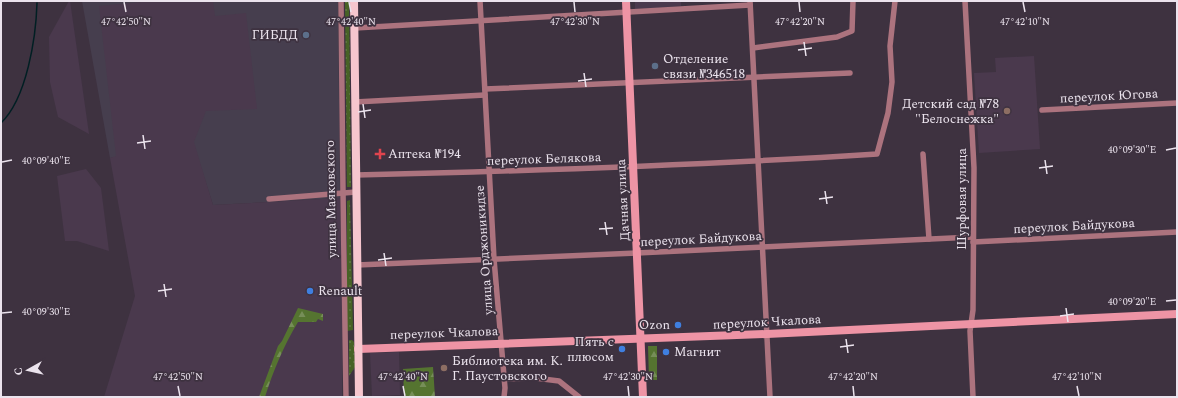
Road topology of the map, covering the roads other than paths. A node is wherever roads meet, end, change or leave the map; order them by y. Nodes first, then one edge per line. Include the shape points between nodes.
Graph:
1 (341, 1) edge
2 (354, 1) edge
3 (480, 1) edge
4 (626, 1) edge
5 (854, 1) edge
6 (895, 1) edge
7 (965, 1) edge
8 (750, 3) edge
9 (627, 13) junction
10 (481, 20) junction
11 (355, 28) junction
12 (752, 48) junction
13 (850, 72) dead end
14 (754, 77) junction
15 (630, 83) junction
16 (485, 92) junction
17 (355, 102) junction
18 (1177, 103) edge
19 (1042, 110) dead end
20 (923, 154) dead end
21 (758, 161) junction
22 (634, 166) junction
23 (489, 172) junction
24 (356, 175) junction
25 (343, 192) junction
26 (356, 192) junction
27 (269, 199) dead end
28 (1177, 232) edge
29 (929, 239) junction
30 (973, 240) junction
31 (762, 247) junction
32 (637, 253) junction
33 (494, 259) junction
34 (357, 265) junction
35 (1177, 314) edge
36 (972, 324) junction
37 (767, 334) junction
38 (640, 339) junction
39 (501, 343) junction
40 (358, 348) junction
41 (504, 378) junction
42 (346, 397) edge
43 (359, 397) edge
44 (504, 397) edge
45 (579, 397) edge
46 (643, 397) edge
47 (770, 397) edge
48 (973, 397) edge

1 - 25 street, улица Маяковского
2 - 11 main road, улица Маяковского
3 - 10 street, улица Орджоникидзе
4 - 9 street, Дачная улица
5 - 12 street via 852,31 837,37
6 - 21 street, переулок Белякова via 890,46 892,82 888,112 877,154
7 - 30 street, Шурфовая улица via 974,168
8 - 9 street
8 - 12 street
9 - 10 street
9 - 15 street, Дачная улица
10 - 11 street
10 - 16 street, улица Орджоникидзе
11 - 17 main road, улица Маяковского
12 - 14 street
13 - 14 street
14 - 15 street
14 - 21 street
15 - 16 street
15 - 22 street, Дачная улица
16 - 17 street
16 - 23 street, улица Орджоникидзе
17 - 24 main road, улица Маяковского
18 - 19 street, переулок Югова
20 - 29 street
21 - 22 street, переулок Белякова
21 - 31 street
22 - 23 street, переулок Белякова
22 - 32 street, Дачная улица
23 - 24 street, переулок Белякова
23 - 33 street, улица Орджоникидзе
24 - 26 main road, улица Маяковского
25 - 26 street
25 - 27 street
25 - 42 street, улица Маяковского
26 - 34 main road, улица Маяковского
28 - 30 street, переулок Байдукова
29 - 30 street, переулок Байдукова
29 - 31 street, переулок Байдукова
30 - 36 street, Шурфовая улица
31 - 32 street, переулок Байдукова
31 - 37 street
32 - 33 street, переулок Байдукова
32 - 38 street, Дачная улица
33 - 34 street, переулок Байдукова
33 - 39 street, улица Орджоникидзе
34 - 40 main road, улица Маяковского
35 - 36 street, переулок Чкалова
36 - 37 street, переулок Чкалова
36 - 48 street, Шурфовая улица via 970,331
37 - 38 street, переулок Чкалова
37 - 47 street
38 - 39 street, переулок Чкалова
38 - 46 street, Дачная улица
39 - 40 street, переулок Чкалова
39 - 41 street, улица Орджоникидзе
40 - 43 main road, улица Маяковского
41 - 44 street, улица Орджоникидзе
41 - 45 street via 535,378 559,382

